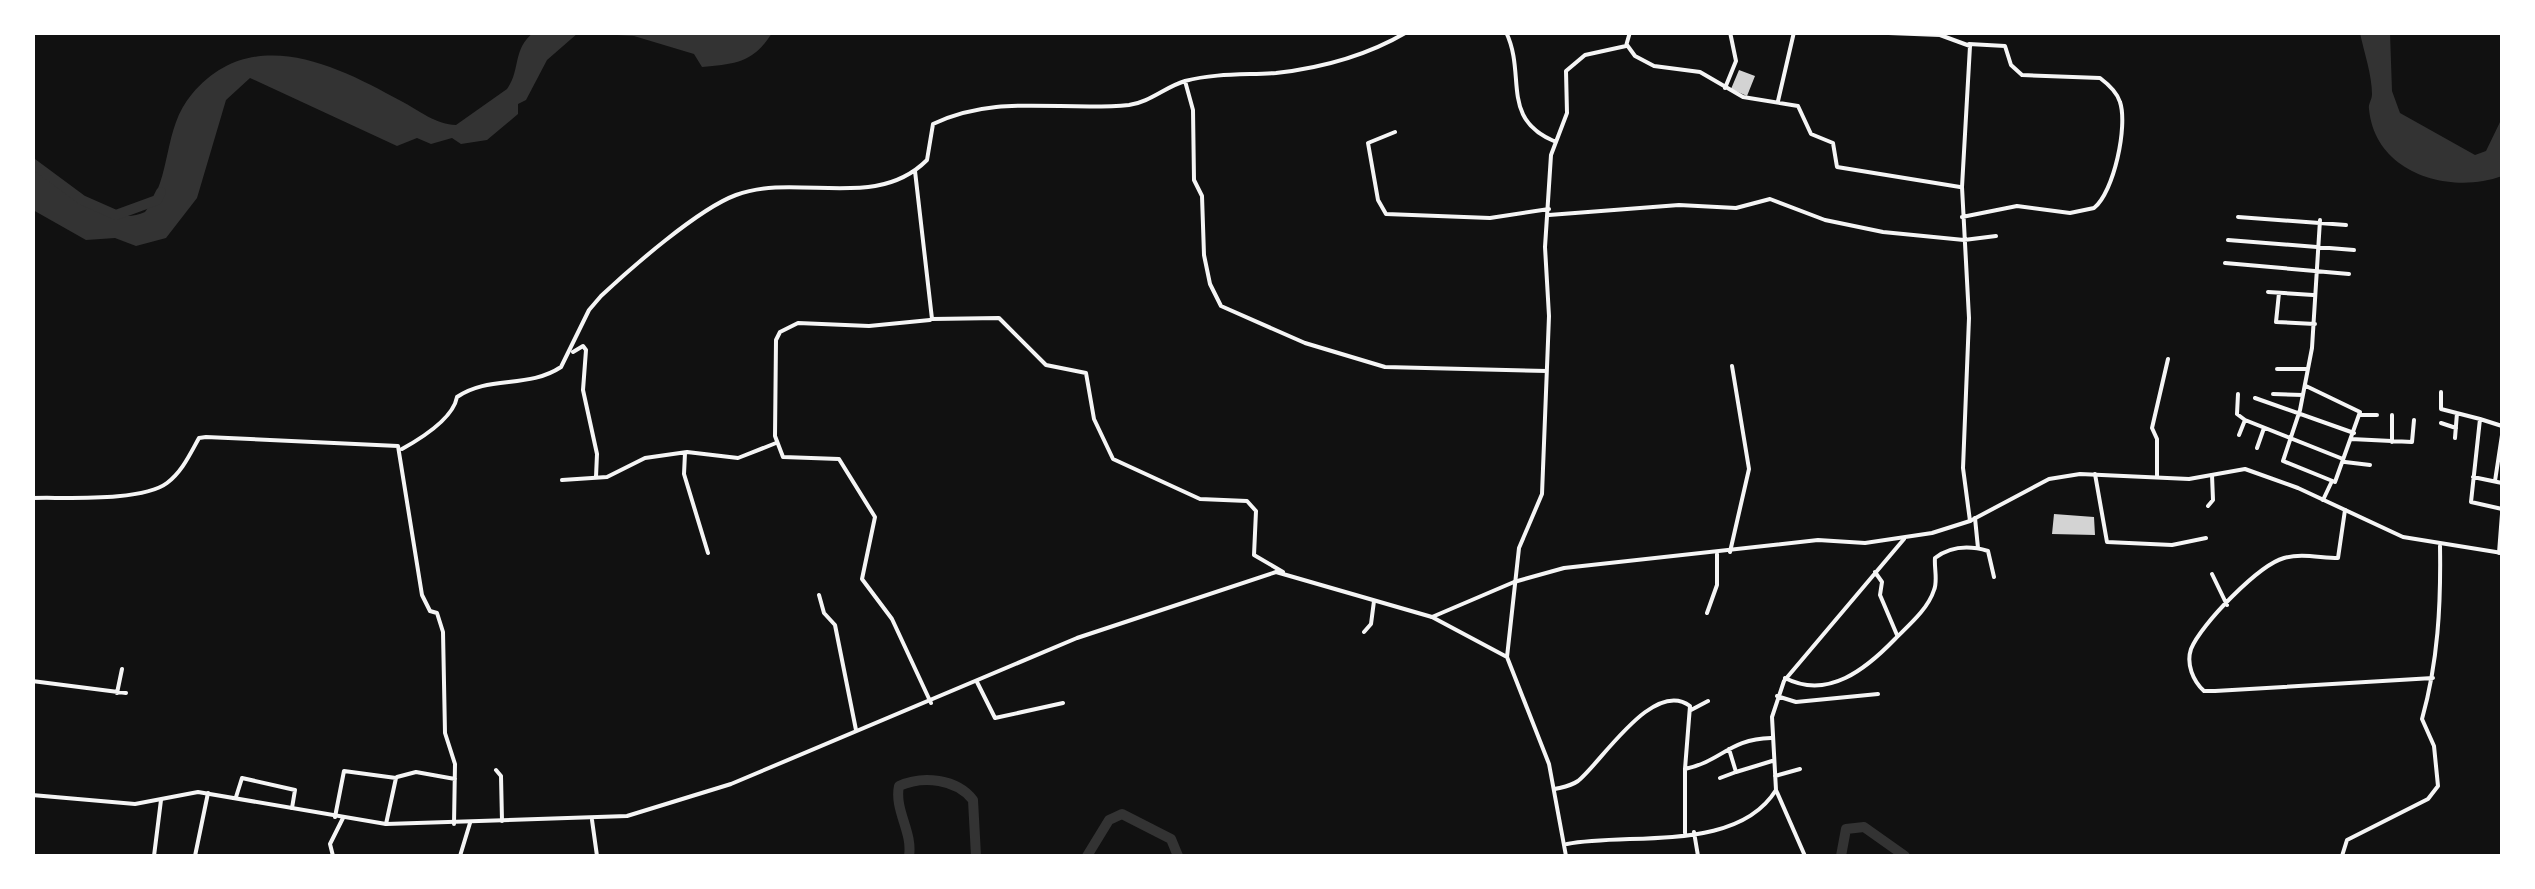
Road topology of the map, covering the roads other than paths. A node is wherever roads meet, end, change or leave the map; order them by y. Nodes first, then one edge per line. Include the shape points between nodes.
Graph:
1 (1407, 32) edge
2 (1506, 32) edge
3 (1630, 32) edge
4 (1730, 32) edge
5 (1794, 32) edge
6 (1808, 32) edge
7 (1849, 32) edge
8 (1864, 32) edge
9 (1970, 44) junction
10 (1627, 45) junction
11 (1184, 82) junction
12 (1725, 88) junction
13 (1778, 101) junction
14 (1395, 132) dead end
15 (1557, 142) junction
16 (915, 171) junction
17 (1962, 187) junction
18 (1549, 212) junction
19 (2238, 217) dead end
20 (1962, 218) junction
21 (2320, 221) junction
22 (2346, 225) dead end
23 (1996, 236) dead end
24 (1964, 240) junction
25 (2228, 240) dead end
26 (2317, 246) junction
27 (2354, 250) dead end
28 (2225, 262) dead end
29 (2315, 272) junction
30 (2350, 274) dead end
31 (2268, 292) dead end
32 (2280, 293) junction
33 (2313, 295) junction
34 (932, 319) junction
35 (2314, 324) junction
36 (570, 354) junction
37 (2168, 359) dead end
38 (1732, 366) dead end
39 (2277, 369) dead end
40 (2308, 369) junction
41 (1547, 370) junction
42 (2306, 386) junction
43 (2442, 392) dead end
44 (2238, 394) dead end
45 (2273, 394) dead end
46 (2304, 394) junction
47 (2255, 398) dead end
48 (2300, 410) junction
49 (2457, 413) junction
50 (2360, 415) junction
51 (2378, 415) dead end
52 (2392, 415) dead end
53 (2480, 419) junction
54 (2245, 420) junction
55 (2414, 420) dead end
56 (2441, 423) dead end
57 (2502, 426) edge
58 (2264, 428) junction
59 (2456, 428) junction
60 (2240, 435) dead end
61 (2352, 436) junction
62 (2456, 438) dead end
63 (2502, 438) edge
64 (2291, 439) junction
65 (2392, 442) junction
66 (776, 443) junction
67 (2257, 448) dead end
68 (402, 450) junction
69 (685, 452) junction
70 (2343, 460) junction
71 (2370, 466) dead end
72 (2095, 474) junction
73 (2158, 476) junction
74 (2212, 476) junction
75 (596, 477) junction
76 (2473, 478) junction
77 (562, 480) dead end
78 (2332, 481) junction
79 (2495, 481) junction
80 (2502, 483) edge
81 (32, 498) edge
82 (2324, 500) junction
83 (2208, 506) dead end
84 (2345, 510) junction
85 (2502, 512) edge
86 (1973, 519) junction
87 (2206, 538) dead end
88 (1904, 539) junction
89 (2440, 546) junction
90 (1978, 548) junction
91 (1730, 552) junction
92 (2501, 553) edge
93 (708, 554) dead end
94 (1717, 554) junction
95 (1283, 572) junction
96 (1875, 572) junction
97 (2212, 574) dead end
98 (1994, 576) dead end
99 (1514, 582) junction
100 (819, 595) dead end
101 (1374, 600) junction
102 (2227, 605) junction
103 (1707, 612) dead end
104 (1432, 618) junction
105 (1364, 632) dead end
106 (1898, 637) junction
107 (1507, 657) junction
108 (122, 669) dead end
109 (1786, 678) junction
110 (2433, 678) junction
111 (32, 681) edge
112 (978, 682) junction
113 (116, 693) junction
114 (126, 693) dead end
115 (1878, 694) dead end
116 (1777, 696) junction
117 (1708, 701) dead end
118 (931, 703) junction
119 (1063, 703) dead end
120 (1690, 710) junction
121 (856, 730) junction
122 (1771, 738) junction
123 (1729, 749) junction
124 (1772, 761) junction
125 (1685, 769) junction
126 (1800, 769) dead end
127 (496, 770) dead end
128 (1736, 772) junction
129 (1775, 776) junction
130 (396, 778) junction
131 (1720, 778) dead end
132 (455, 779) junction
133 (1555, 789) junction
134 (1776, 790) junction
135 (208, 793) junction
136 (32, 796) edge
137 (236, 798) junction
138 (162, 800) junction
139 (292, 808) junction
140 (336, 817) junction
141 (343, 818) junction
142 (592, 820) junction
143 (502, 821) junction
144 (470, 823) junction
145 (386, 824) junction
146 (454, 824) junction
147 (1694, 832) junction
148 (1685, 833) junction
149 (1567, 844) junction
150 (154, 856) edge
151 (195, 856) edge
152 (333, 856) edge
153 (460, 856) edge
154 (597, 856) edge
155 (1566, 856) edge
156 (1698, 856) edge
157 (1806, 856) edge
158 (2342, 856) edge

1 - 11 street via 1356,56
2 - 15 street via 1522,117
3 - 10 street
4 - 12 street via 1736,59
5 - 13 street
6 - 7 street
8 - 9 street via 1940,35
9 - 17 street
9 - 20 street via 2005,46 2022,75 2100,78 2121,111 2112,180 2094,208 2070,213 2017,206
10 - 12 street via 1643,62 1700,72
10 - 15 street via 1570,63
11 - 16 street via 1131,104 1012,103 942,120 932,127 929,156
11 - 41 street via 1193,110 1204,255 1221,306 1306,343 1386,367
12 - 13 street
13 - 17 street via 1801,108 1808,131 1833,144 1837,167
14 - 18 street via 1368,143 1386,214 1490,218
15 - 18 street
16 - 34 street
16 - 36 street via 885,186 774,186 736,195 601,296
17 - 20 street
18 - 24 street via 1736,208 1770,199 1866,229
18 - 41 street
19 - 21 street
20 - 24 street
21 - 22 street
21 - 26 street
23 - 24 street
24 - 86 street via 1964,468
25 - 26 street
26 - 27 street
26 - 29 street
28 - 29 street
29 - 30 street
29 - 33 street
31 - 32 street
32 - 33 street
32 - 35 street via 2276,322
33 - 35 street
34 - 66 street via 868,326 798,323 780,332
34 - 95 street via 998,318 1046,365 1086,373 1094,420 1113,459 1200,499 1248,501 1256,511 1254,555
35 - 40 street
36 - 68 street via 543,376 475,385
36 - 75 street via 586,350 583,390
37 - 73 street via 2152,428
38 - 91 street via 1750,469
39 - 40 street
40 - 42 street
41 - 99 street via 1542,494 1519,548
42 - 46 street
42 - 50 street
43 - 49 street via 2440,408
44 - 54 street via 2237,414
45 - 46 street
46 - 48 street
47 - 48 street
48 - 61 street
48 - 64 street
49 - 53 street
49 - 59 street
50 - 51 street
50 - 61 street
52 - 65 street
53 - 57 street
53 - 76 street
54 - 58 street
54 - 60 street
55 - 65 street via 2413,441
56 - 59 street
58 - 64 street
58 - 67 street
59 - 62 street
61 - 65 street
61 - 70 street
63 - 79 street
64 - 70 street
64 - 78 street via 2284,463
66 - 69 street via 734,459
66 - 118 street via 786,458 839,458 865,498 876,522 862,579 892,620
68 - 81 street via 380,443 206,436 161,487
68 - 132 street via 420,587 442,632 445,733
69 - 75 street via 645,458
69 - 93 street via 684,474
70 - 71 street
70 - 78 street
72 - 73 street
72 - 86 street via 2048,479
72 - 87 street via 2107,542
73 - 74 street
74 - 82 street via 2252,471
74 - 83 street
75 - 77 street
76 - 79 street
76 - 85 street via 2471,502
78 - 82 street
79 - 80 street
82 - 84 street
84 - 89 street
84 - 102 street via 2338,558 2280,559
85 - 92 street
86 - 88 street
86 - 90 street
88 - 91 street via 1818,540
88 - 96 street
89 - 92 street
89 - 110 street
90 - 98 street via 1990,554
90 - 106 street via 1937,556 1934,591
91 - 94 street
94 - 99 street via 1577,566
94 - 103 street
95 - 101 street
95 - 112 street via 1077,638
96 - 106 street
96 - 109 street
97 - 102 street
99 - 104 street
99 - 107 street
100 - 121 street via 835,625
101 - 104 street
101 - 105 street
102 - 110 street via 2190,653 2191,672 2204,691
104 - 107 street
106 - 109 street via 1844,680 1804,686
107 - 133 street
108 - 113 street
109 - 116 street
110 - 158 street via 2422,719 2438,764 2436,791 2347,840
111 - 113 street
112 - 118 street
112 - 119 street via 995,718
113 - 114 street
115 - 116 street via 1796,702
116 - 122 street
117 - 120 street
118 - 121 street
120 - 125 street
120 - 133 street via 1678,700 1653,708 1578,781
121 - 142 street via 731,784
122 - 123 street via 1742,739
122 - 124 street
123 - 125 street
123 - 128 street
124 - 128 street
124 - 129 street
125 - 148 street
126 - 129 street
127 - 143 street
128 - 131 street
129 - 134 street
130 - 132 street via 416,772
130 - 140 street via 344,772
130 - 145 street
132 - 146 street
133 - 149 street
134 - 147 street via 1746,820
134 - 157 street
135 - 137 street
135 - 138 street
135 - 151 street
136 - 138 street via 124,804
137 - 139 street
137 - 139 street via 242,778 294,790
138 - 150 street
139 - 140 street
140 - 141 street
141 - 145 street
141 - 152 street via 330,844
142 - 143 street
142 - 154 street
143 - 144 street
144 - 146 street
144 - 153 street
145 - 146 street
147 - 148 street
147 - 156 street
148 - 149 street
149 - 155 street

